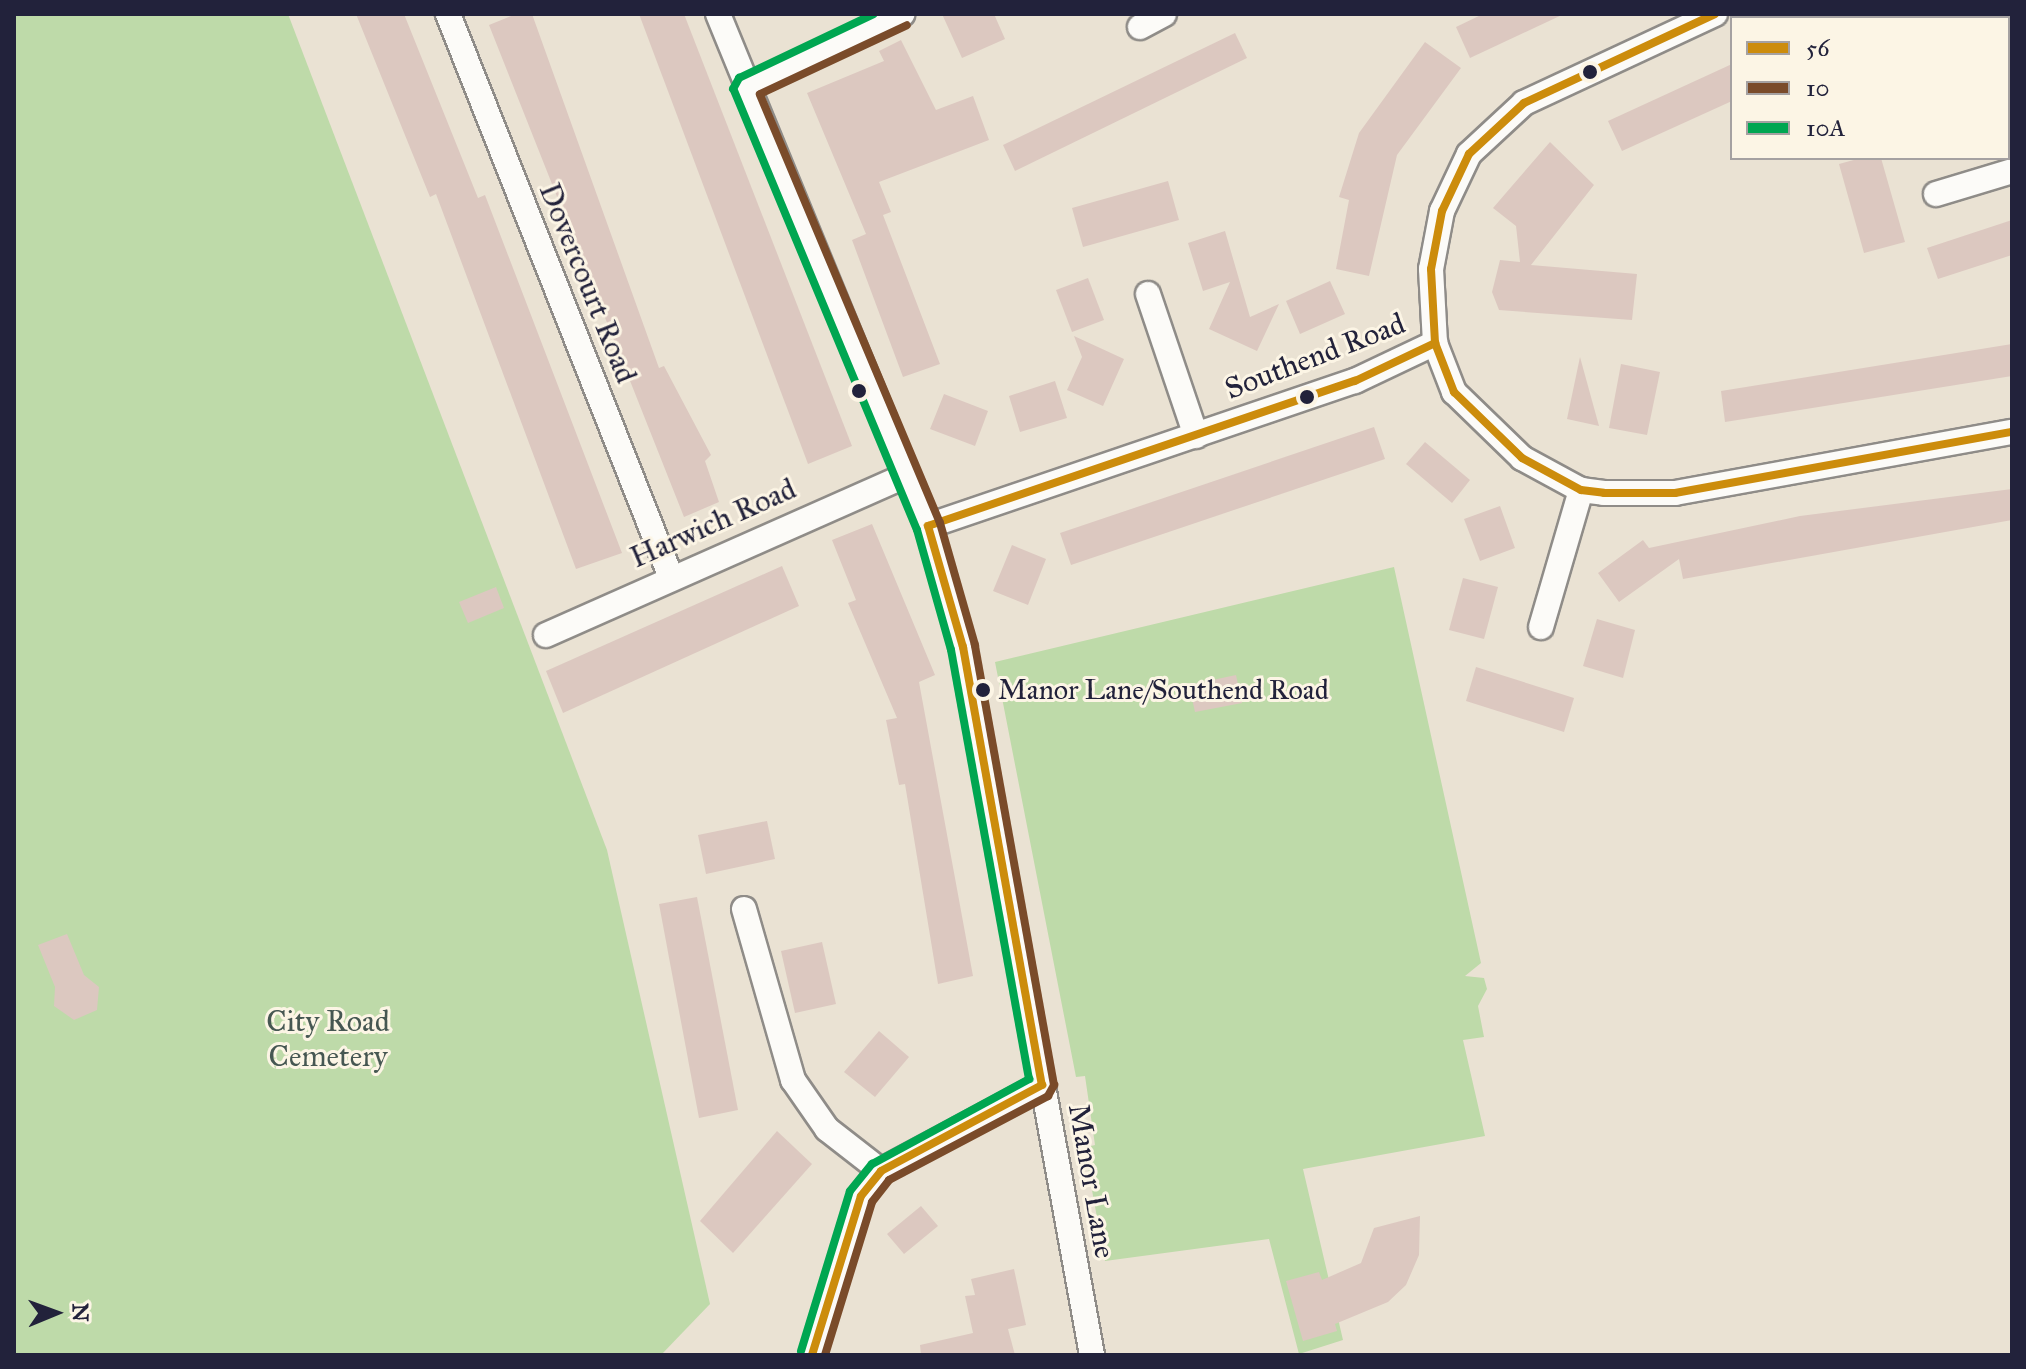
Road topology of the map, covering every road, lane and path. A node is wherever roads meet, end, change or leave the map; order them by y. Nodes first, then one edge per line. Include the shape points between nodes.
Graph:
1 (448, 14) edge
2 (718, 14) edge
3 (902, 14) edge
4 (1164, 14) edge
5 (1715, 14) edge
6 (1140, 27) dead end
7 (745, 88) junction
8 (2012, 171) edge
9 (1936, 194) dead end
10 (1148, 294) dead end
11 (1435, 343) junction
12 (2012, 432) edge
13 (1196, 436) junction
14 (907, 475) junction
15 (1581, 490) junction
16 (928, 526) junction
17 (670, 575) junction
18 (1541, 627) dead end
19 (546, 635) dead end
20 (744, 909) dead end
21 (1042, 1085) junction
22 (881, 1171) junction
23 (812, 1355) edge
24 (1092, 1355) edge

1 - 17 street, Dovercourt Road
2 - 7 street, Manor Lane
3 - 7 street
4 - 6 street
5 - 11 street via 1524,103 1469,154 1435,237
7 - 14 street, Manor Lane
8 - 9 street
10 - 13 street, Southend Road
11 - 13 street, Southend Road via 1355,381
11 - 15 street, Southend Road via 1473,417 1522,458
12 - 15 street, Southend Road via 1675,493
13 - 16 street, Southend Road
14 - 16 street, Manor Lane
14 - 17 street, Harwich Road
15 - 18 street
16 - 21 street, Manor Lane via 963,647
17 - 19 street, Harwich Road
20 - 22 street via 793,1080 827,1129
21 - 22 street
21 - 24 street, Manor Lane
22 - 23 street via 861,1196

